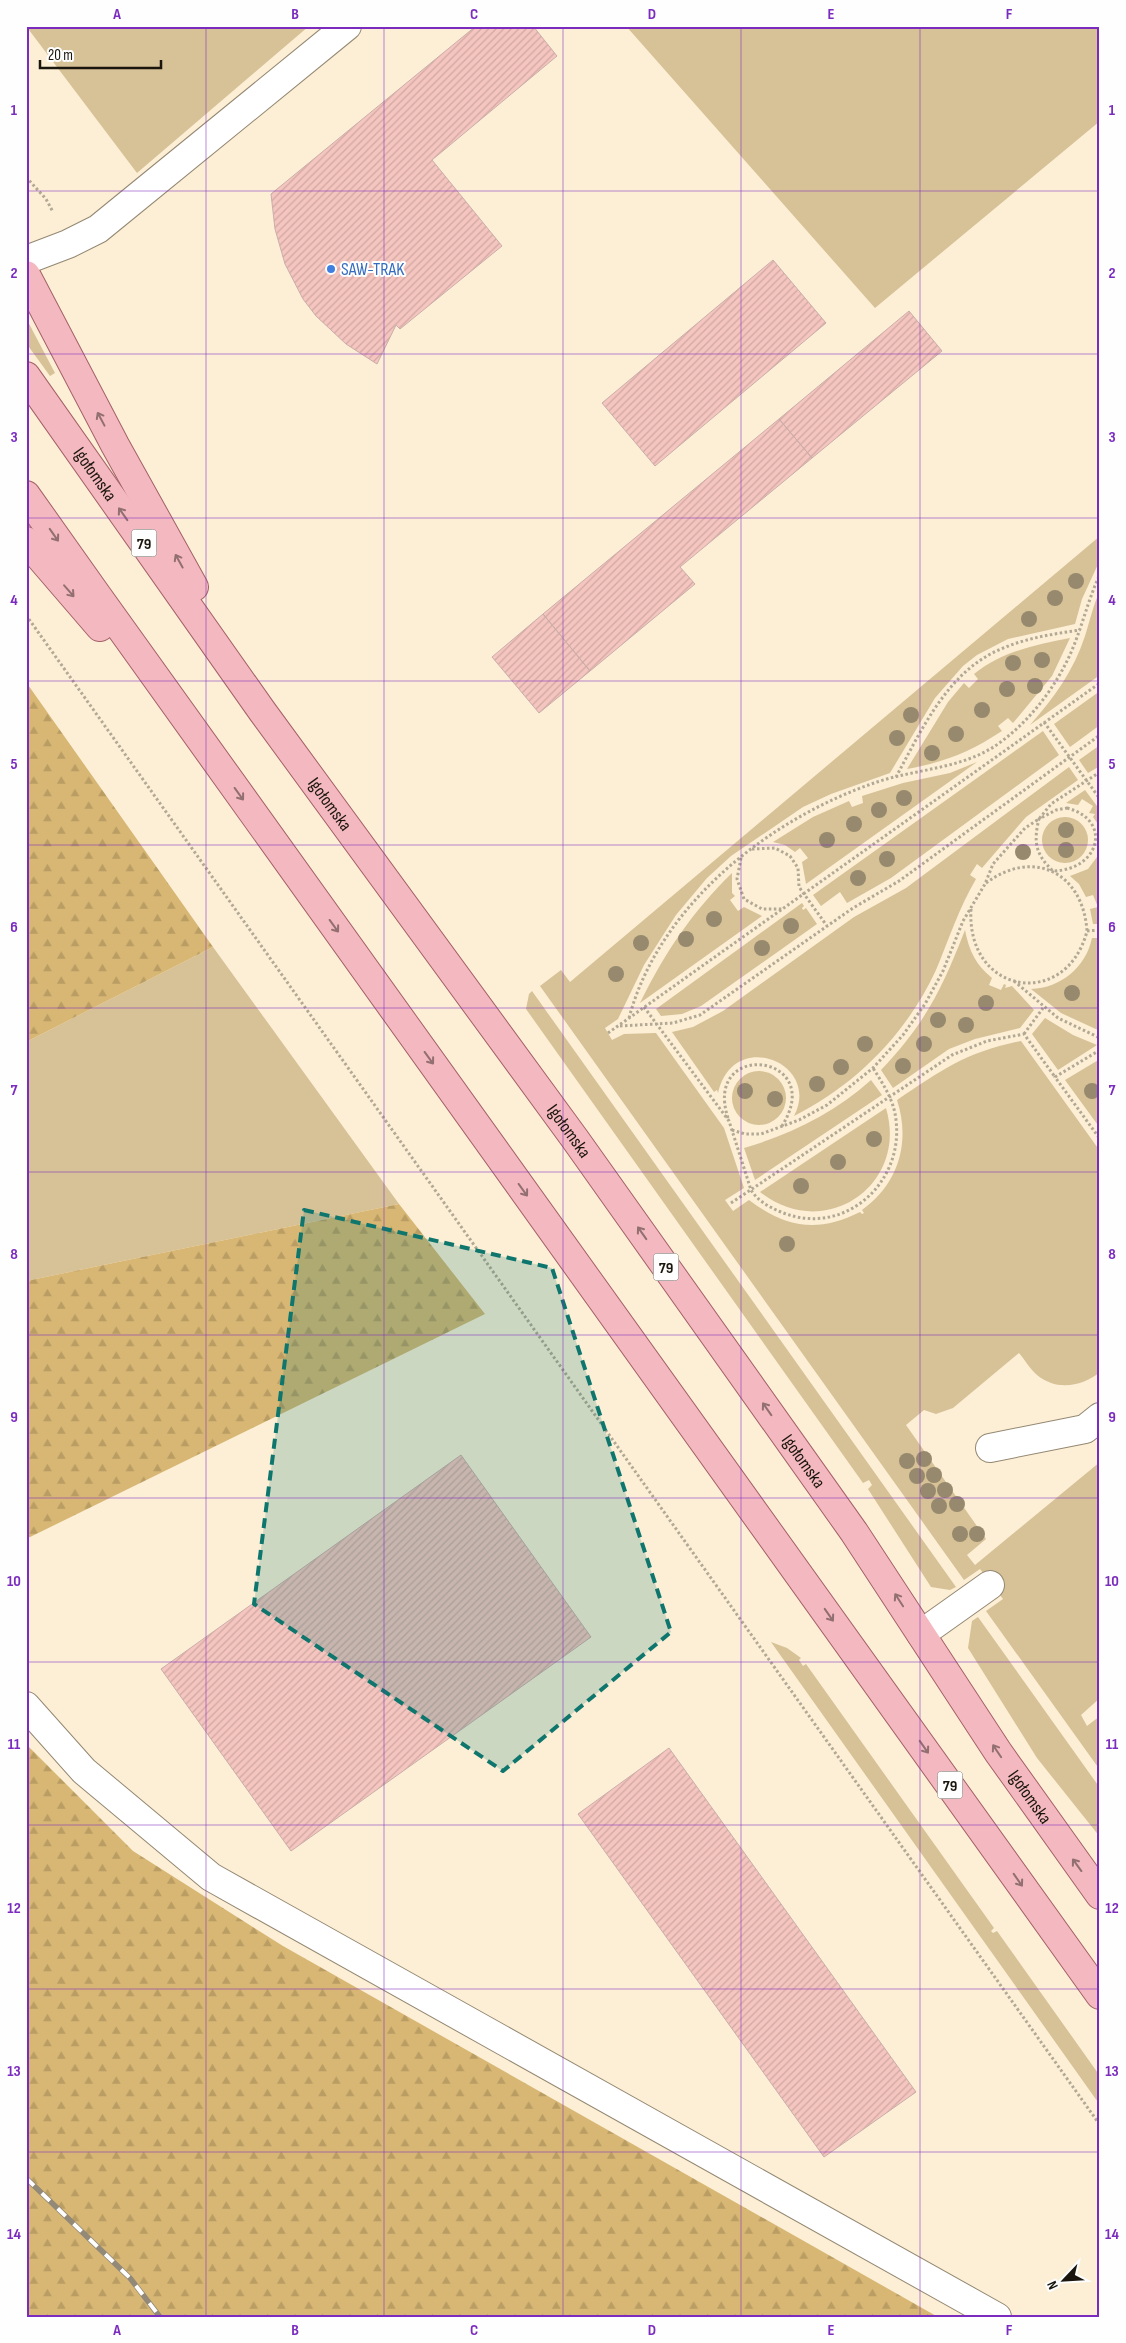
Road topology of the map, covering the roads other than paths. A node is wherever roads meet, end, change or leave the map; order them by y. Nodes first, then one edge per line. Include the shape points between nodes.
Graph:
1 (347, 26) edge
2 (26, 260) edge
3 (26, 275) edge
4 (26, 376) edge
5 (26, 495) edge
6 (26, 541) edge
7 (262, 711) junction
8 (210, 755) junction
9 (1100, 1417) edge
10 (990, 1448) dead end
11 (990, 1585) dead end
12 (921, 1634) junction
13 (26, 1706) edge
14 (1100, 1895) edge
15 (1100, 1995) edge
16 (997, 2317) edge

1 - 2 lane via 98,229
7 -> 3 main road via 115,445
7 -> 4 main road, Igołomska / 79
5 -> 8 main road, 79
6 -> 8 main road
12 -> 7 main road, Igołomska / 79 via 854,1532 581,1147
8 -> 15 main road, 79
9 - 10 lane via 1085,1429
11 - 12 lane
14 -> 12 main road, Igołomska / 79 via 998,1752
13 - 16 lane via 84,1771 211,1877

